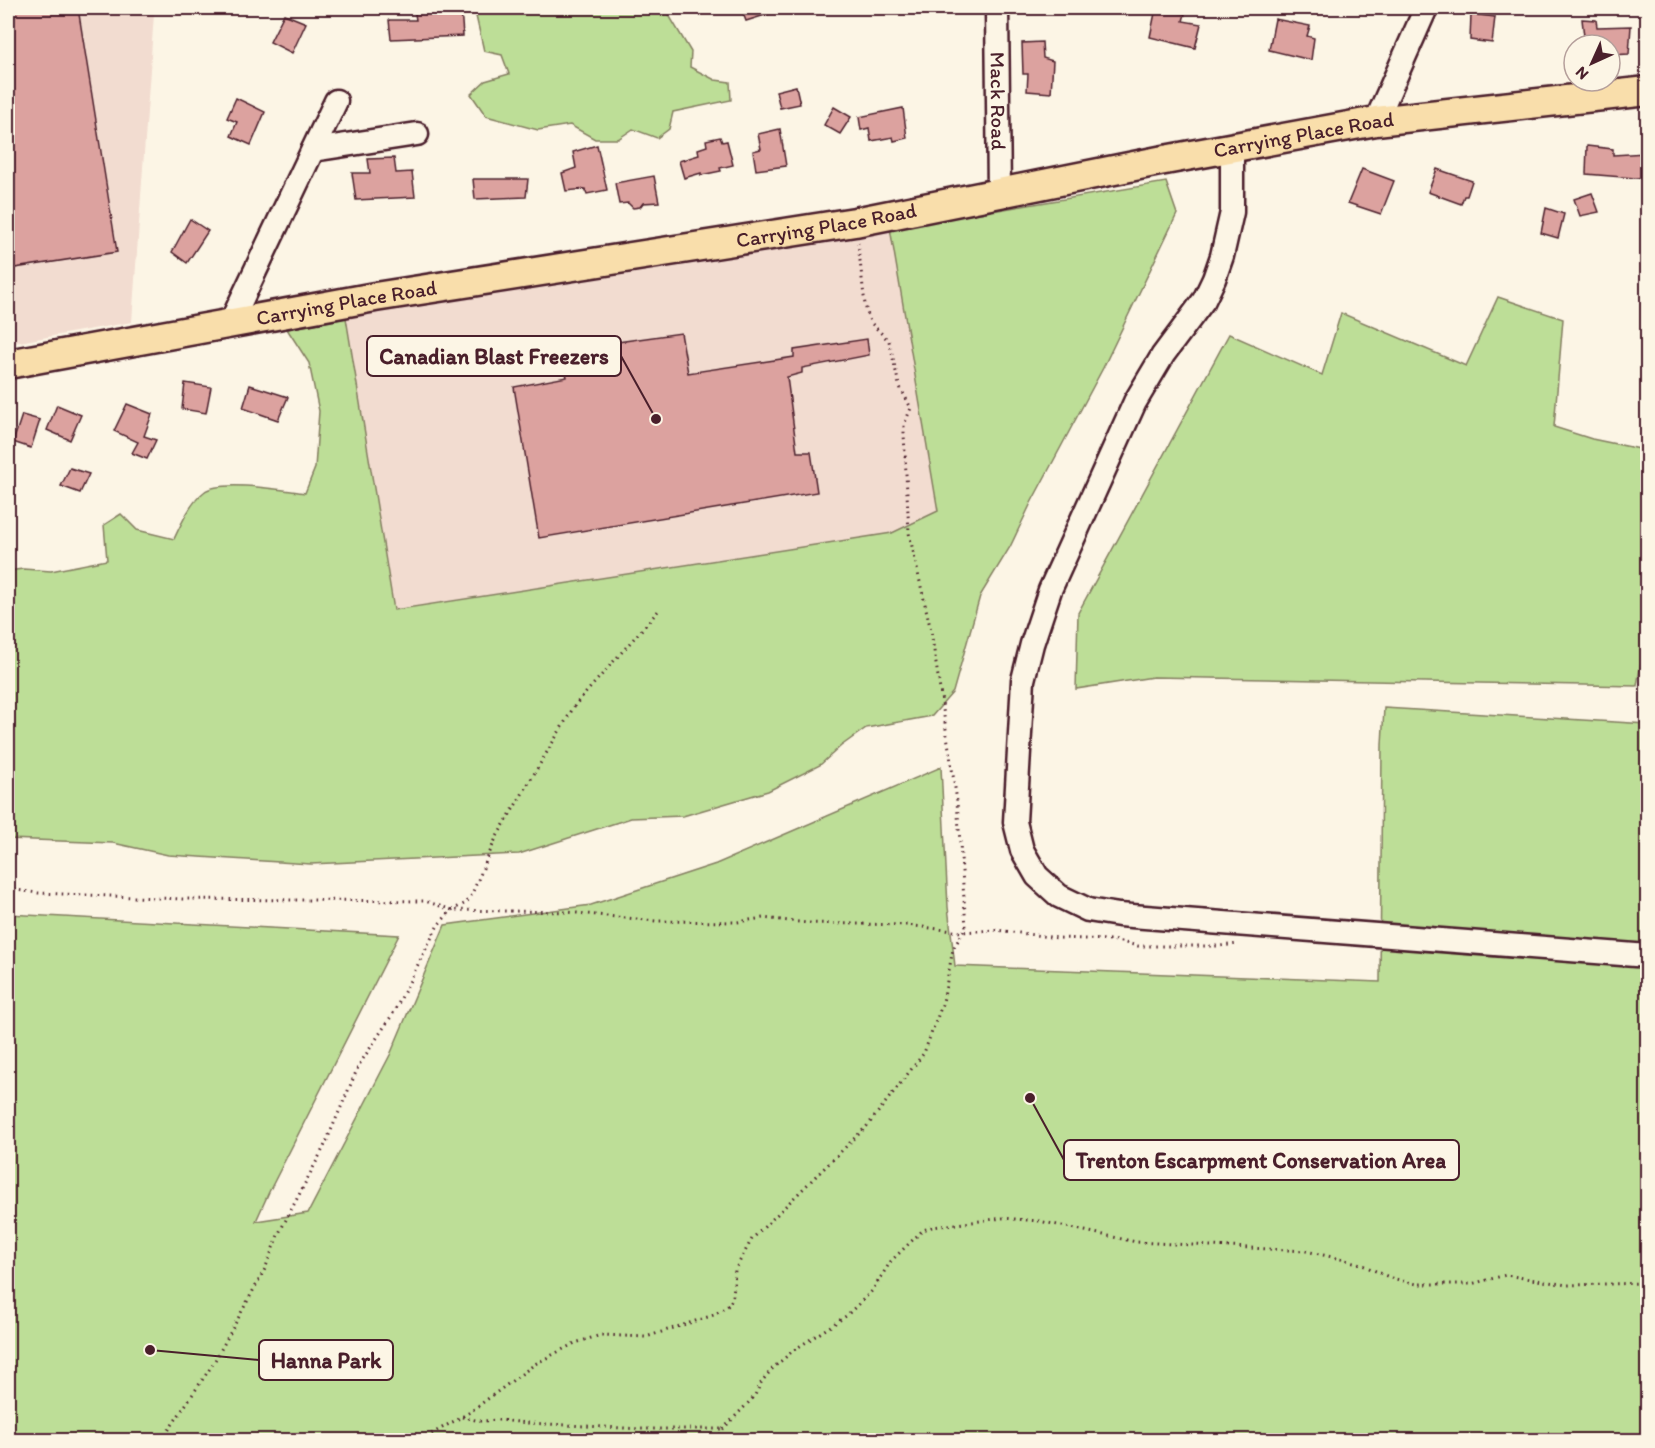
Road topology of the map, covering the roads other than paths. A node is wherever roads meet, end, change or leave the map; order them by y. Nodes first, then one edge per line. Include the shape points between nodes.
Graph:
1 (996, 8) edge
2 (1426, 8) edge
3 (1646, 92) edge
4 (336, 101) dead end
5 (1376, 121) junction
6 (417, 134) dead end
7 (1232, 148) junction
8 (313, 150) junction
9 (999, 194) junction
10 (230, 324) junction
11 (8, 364) edge
12 (1647, 956) edge

1 - 9 street, Mack Road
2 - 5 street
3 - 5 main road, Carrying Place Road
4 - 8 street
5 - 7 main road, Carrying Place Road
6 - 8 street
7 - 9 main road, Carrying Place Road
7 - 12 street via 1232,212 1214,279 1135,402 1050,590 1032,645 1023,680 1015,822 1022,850 1037,876 1059,896 1088,910
8 - 10 street
9 - 10 main road, Carrying Place Road via 855,222 375,297
10 - 11 main road, Carrying Place Road

